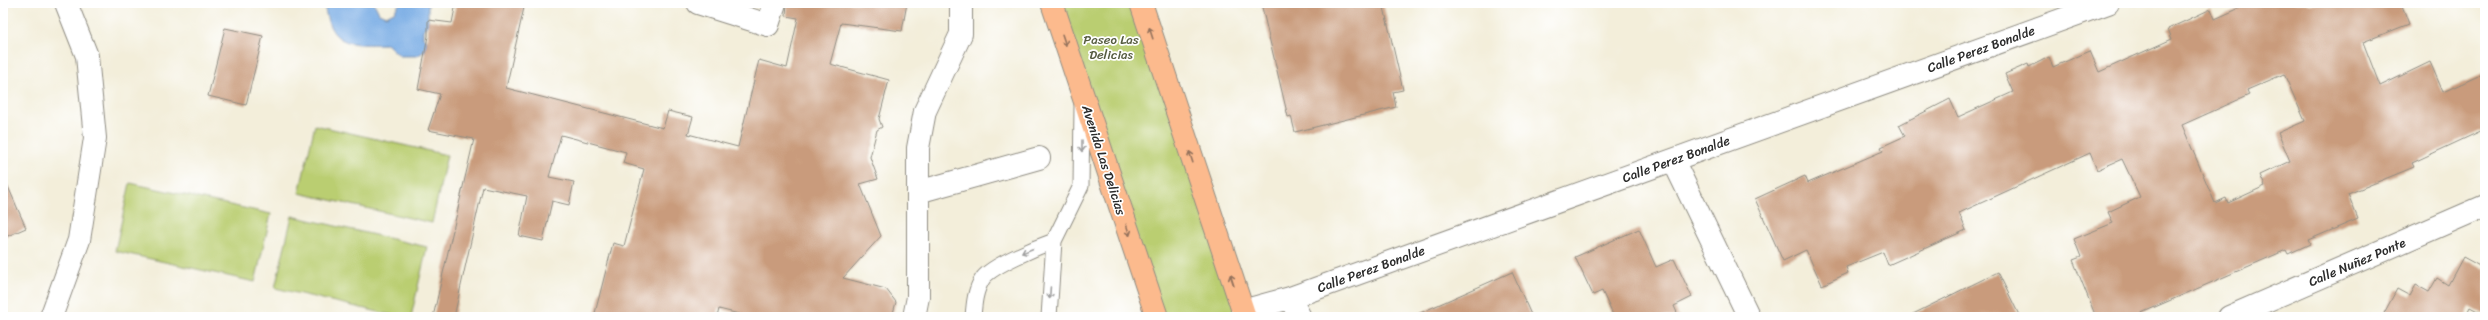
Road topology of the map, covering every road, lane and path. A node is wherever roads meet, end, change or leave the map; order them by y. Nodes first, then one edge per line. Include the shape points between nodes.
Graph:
1 (66, 3) edge
2 (698, 3) edge
3 (775, 3) edge
4 (961, 3) edge
5 (1052, 3) edge
6 (1141, 3) edge
7 (2108, 3) edge
8 (2076, 8) edge
9 (1082, 93) junction
10 (1039, 158) dead end
11 (1673, 160) junction
12 (918, 192) junction
13 (2485, 206) edge
14 (1054, 241) junction
15 (1290, 298) junction
16 (1243, 314) edge
17 (51, 317) edge
18 (914, 317) edge
19 (973, 317) edge
20 (1049, 317) edge
21 (1157, 317) edge
22 (1300, 317) edge
23 (1749, 317) edge
24 (2229, 317) edge

1 - 17 street via 87,56 94,138 79,240
2 - 3 street via 768,25
4 - 12 street via 960,34 925,111 921,126
5 -> 9 main road, Avenida Las Delicias
16 -> 6 main road
7 - 8 street, Calle Perez Bonalde
8 - 11 street, Calle Perez Bonalde
9 -> 14 lane via 1082,186
9 -> 21 main road, Avenida Las Delicias
10 - 12 street
11 - 15 street, Calle Perez Bonalde
11 - 23 street
12 - 18 street via 918,297
13 - 24 street, Calle Nuñez Ponte
14 -> 19 lane via 1019,255 983,278 974,298
14 -> 20 lane
15 - 16 street, Calle Perez Bonalde
15 - 22 street

